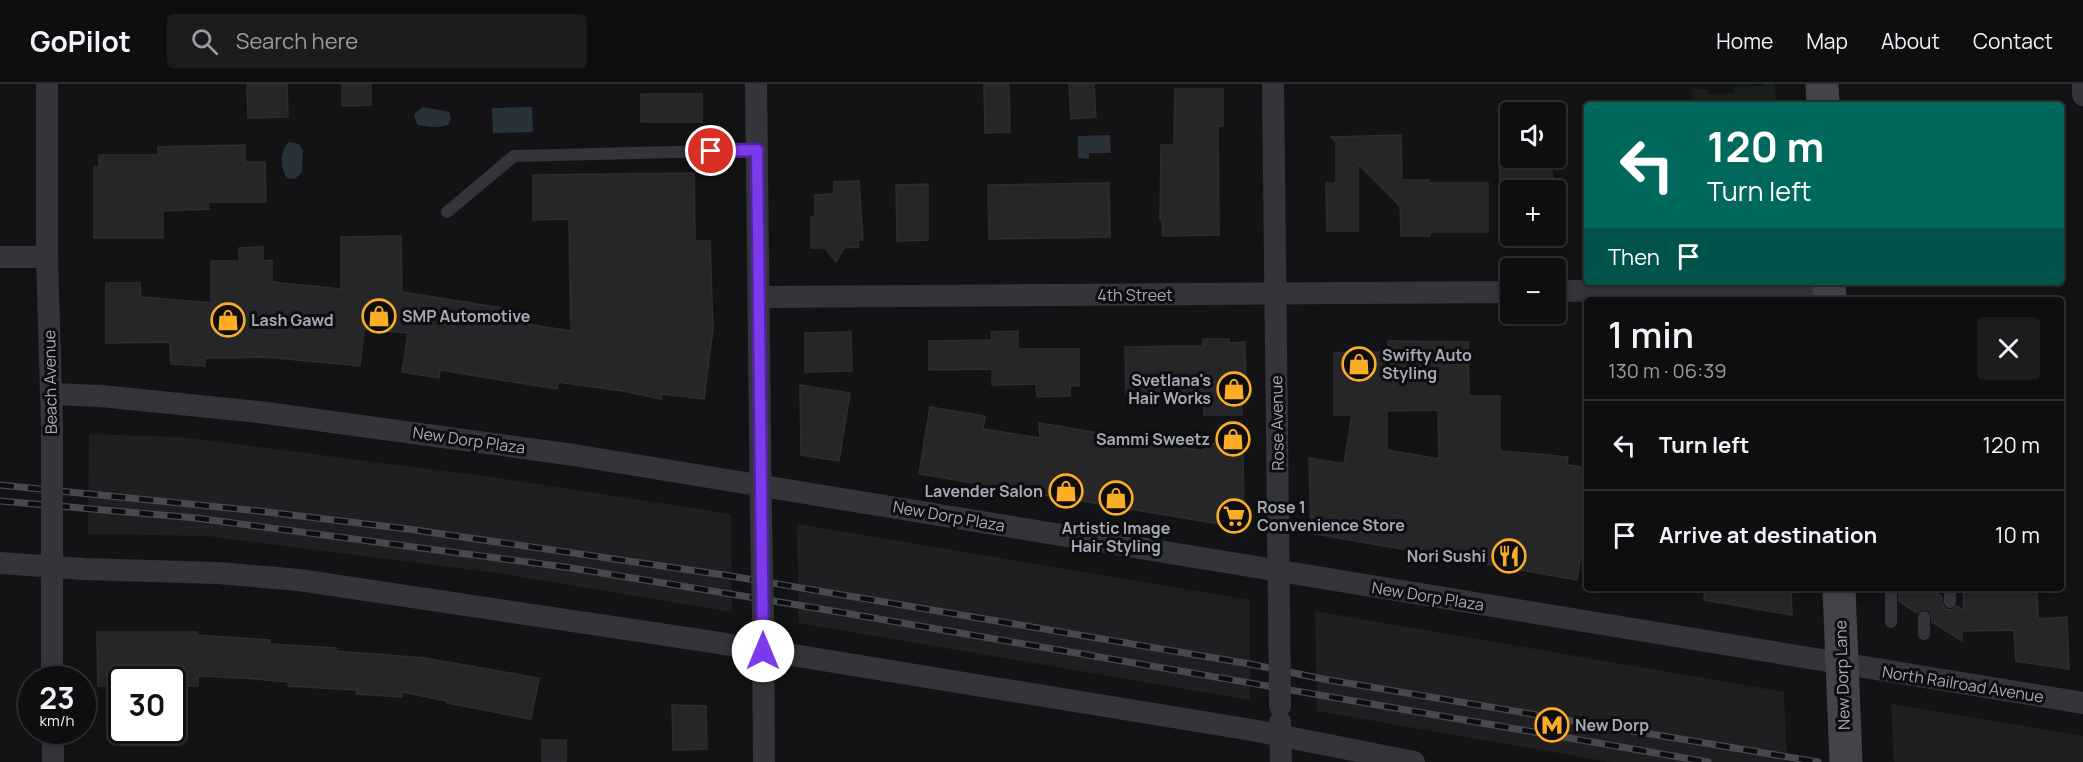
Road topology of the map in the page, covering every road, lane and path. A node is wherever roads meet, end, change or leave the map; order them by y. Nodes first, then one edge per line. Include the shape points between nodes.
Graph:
1 (47, 84) edge
2 (756, 84) edge
3 (1273, 84) edge
4 (1822, 84) edge
5 (2083, 84) edge
6 (2083, 95) edge
7 (1823, 102) edge
8 (757, 150) junction
9 (447, 212) dead end
10 (0, 257) edge
11 (47, 257) junction
12 (1829, 289) edge
13 (1500, 291) edge
14 (1566, 291) edge
15 (1275, 294) junction
16 (759, 297) junction
17 (51, 394) junction
18 (761, 485) junction
19 (0, 563) edge
20 (51, 567) junction
21 (1279, 571) junction
22 (1839, 591) edge
23 (1891, 591) edge
24 (1950, 591) edge
25 (1950, 602) dead end
26 (1924, 617) dead end
27 (1891, 622) dead end
28 (1924, 634) dead end
29 (763, 651) junction
30 (1843, 665) junction
31 (52, 666) edge
32 (2083, 703) edge
33 (1281, 735) junction
34 (53, 744) edge
35 (53, 762) edge
36 (764, 762) edge
37 (1281, 762) edge
38 (1414, 762) edge
39 (1846, 762) edge

1 - 11 street, Beach Avenue
2 - 8 street
3 - 15 street, Rose Avenue
4 - 7 street
5 - 6 street
8 - 9 lane via 514,156
8 - 16 street
10 - 11 street
11 - 17 street, Beach Avenue
12 - 14 street
13 - 15 street, 4th Street
15 - 16 street, 4th Street
15 - 21 street, Rose Avenue
16 - 18 street
17 - 18 street, New Dorp Plaza via 179,403 326,420
17 - 20 street, Beach Avenue, bridge
18 - 21 street, New Dorp Plaza
18 - 29 street, bridge
19 - 20 street
20 - 29 street via 298,580
20 - 31 street, Beach Avenue
21 - 30 street, New Dorp Plaza
21 - 33 street, Rose Avenue, bridge
22 - 30 street, New Dorp Lane
23 - 27 lane
24 - 25 lane
26 - 28 lane
29 - 33 street
29 - 36 street
30 - 32 street, North Railroad Avenue
30 - 39 street, New Dorp Lane
33 - 37 street, Rose Avenue
33 - 38 street
34 - 35 street

